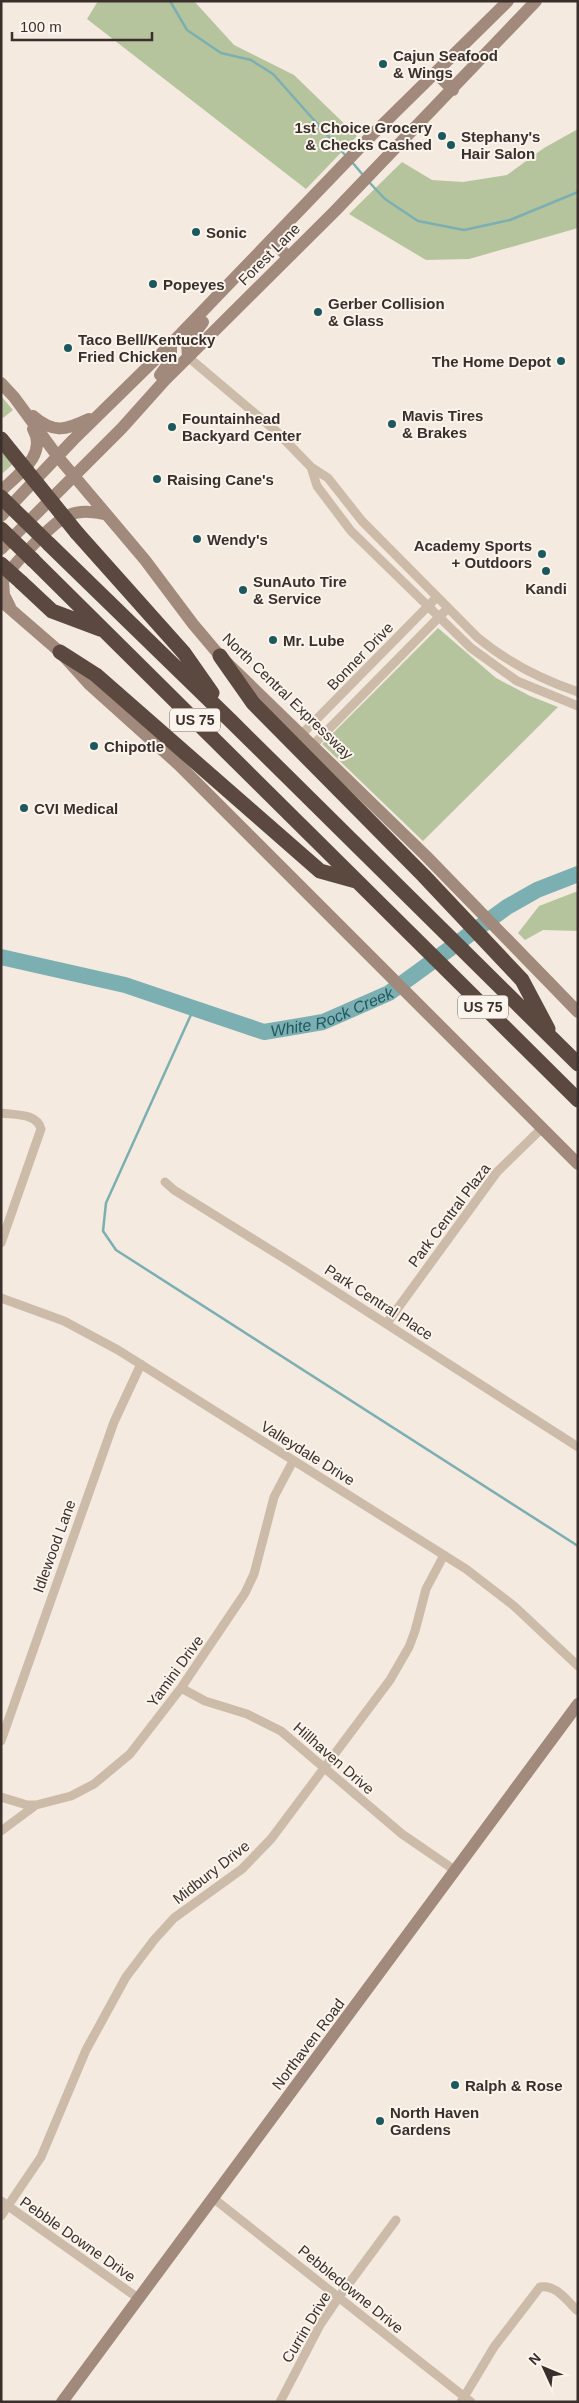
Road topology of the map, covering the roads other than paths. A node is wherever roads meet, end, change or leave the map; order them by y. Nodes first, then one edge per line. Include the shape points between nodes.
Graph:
1 (508, 1) edge
2 (536, 1) edge
3 (436, 73) junction
4 (453, 90) junction
5 (272, 240) junction
6 (288, 257) junction
7 (251, 262) junction
8 (171, 344) junction
9 (188, 357) junction
10 (1, 383) edge
11 (110, 404) junction
12 (20, 405) junction
13 (1, 439) edge
14 (106, 444) junction
15 (58, 457) junction
16 (311, 467) junction
17 (74, 477) junction
18 (1, 491) edge
19 (1, 497) edge
20 (104, 514) junction
21 (1, 516) edge
22 (1, 529) edge
23 (1, 549) edge
24 (1, 564) edge
25 (437, 597) junction
26 (1, 601) edge
27 (427, 606) junction
28 (1, 608) edge
29 (448, 608) junction
30 (14, 613) junction
31 (439, 618) junction
32 (106, 631) junction
33 (60, 652) junction
34 (220, 656) junction
35 (564, 687) junction
36 (578, 692) edge
37 (558, 699) junction
38 (578, 706) edge
39 (231, 720) junction
40 (302, 734) junction
41 (314, 745) junction
42 (357, 882) junction
43 (578, 1012) edge
44 (554, 1041) junction
45 (578, 1064) edge
46 (578, 1100) edge
47 (1, 1113) edge
48 (541, 1129) junction
49 (578, 1164) edge
50 (165, 1182) dead end
51 (1, 1242) edge
52 (1, 1298) edge
53 (387, 1323) junction
54 (141, 1364) junction
55 (578, 1447) edge
56 (294, 1461) junction
57 (444, 1555) junction
58 (578, 1666) edge
59 (181, 1688) junction
60 (578, 1704) edge
61 (1, 1741) edge
62 (324, 1768) junction
63 (1, 1797) edge
64 (36, 1805) junction
65 (1, 1830) edge
66 (456, 1871) junction
67 (213, 2198) junction
68 (5, 2204) edge
69 (1, 2216) edge
70 (396, 2220) dead end
71 (339, 2297) junction
72 (138, 2298) junction
73 (578, 2311) edge
74 (466, 2400) edge
75 (62, 2402) edge
76 (280, 2402) edge

1 - 3 main road, Forest Lane
2 - 4 main road, Forest Lane
3 - 4 main road
3 - 5 main road, Forest Lane
4 - 6 main road, Forest Lane
5 - 6 main road
5 - 7 main road, Forest Lane
6 - 9 main road, Forest Lane
7 - 8 main road, Forest Lane
7 - 9 main road via 234,291 194,331 187,344
8 - 11 main road, Forest Lane
8 - 14 main road via 170,365 130,406
9 - 14 main road, Forest Lane
9 - 16 street via 277,432
10 - 12 main road, North Central Expressway
11 - 12 main road via 76,425 56,429 47,427
11 - 15 main road, Forest Lane
12 - 15 main road, North Central Expressway
12 - 18 main road via 37,435 38,448 27,465
13 - 39 highway, bridge via 78,533 184,653
14 - 17 main road, Forest Lane
15 - 17 main road, North Central Expressway
15 - 21 main road, Forest Lane
16 - 25 street via 328,478 362,521
16 - 27 street via 317,486 351,531
17 - 20 main road, North Central Expressway
17 - 23 main road, Forest Lane
19 - 39 highway, US 75, bridge
20 - 30 main road via 84,511 67,515 10,569 3,588
20 - 34 main road, North Central Expressway via 145,560
22 - 32 highway, US 75, bridge
24 - 32 highway, bridge via 52,611
25 - 27 street, Bonner Drive
25 - 29 street
26 - 30 main road
27 - 31 street
27 - 40 street, Bonner Drive
28 - 30 main road
29 - 31 street, Bonner Drive
29 - 35 street via 497,654 522,670
30 - 33 main road
31 - 37 street via 490,664 516,681
31 - 41 street, Bonner Drive
32 - 42 highway, US 75
33 - 42 highway via 103,681 320,871
33 - 48 main road via 88,684 179,765
34 - 40 main road, North Central Expressway
34 - 44 highway via 253,703 522,980
35 - 36 street
35 - 37 street
37 - 38 street
39 - 44 highway, US 75
40 - 41 main road, North Central Expressway
41 - 43 main road, North Central Expressway
42 - 46 highway, US 75
44 - 45 highway, US 75
47 - 51 street via 31,1117 40,1125 40,1134
48 - 49 main road
48 - 53 street, Park Central Plaza via 497,1172
50 - 53 street, Park Central Place
52 - 54 street, Valleydale Drive via 64,1322
53 - 55 street, Park Central Place
54 - 56 street, Valleydale Drive
54 - 61 street, Idlewood Lane via 114,1422
56 - 57 street, Valleydale Drive
56 - 59 street, Yamini Drive via 274,1498 254,1574 245,1593
57 - 58 street, Valleydale Drive via 514,1606
57 - 62 street, Midbury Drive via 429,1582 415,1631 400,1664
59 - 62 street, Hillhaven Drive via 281,1731
59 - 64 street, Yamini Drive via 130,1754 112,1770 71,1796
60 - 66 main road, Northaven Road
62 - 66 street, Hillhaven Drive via 402,1834
62 - 68 street, Midbury Drive via 260,1852 242,1869 174,1918 126,1977 86,2050 41,2157
63 - 64 street
64 - 65 street, Yamini Drive
66 - 67 main road, Northaven Road
67 - 71 street, Pebbledowne Drive
67 - 72 main road, Northaven Road
68 - 69 street, Midbury Drive
68 - 72 street, Pebble Downe Drive
70 - 71 street, Currin Drive
71 - 74 street, Pebbledowne Drive
71 - 76 street, Currin Drive via 311,2341
72 - 75 main road, Northaven Road
73 - 74 street via 555,2289 540,2287 494,2348

